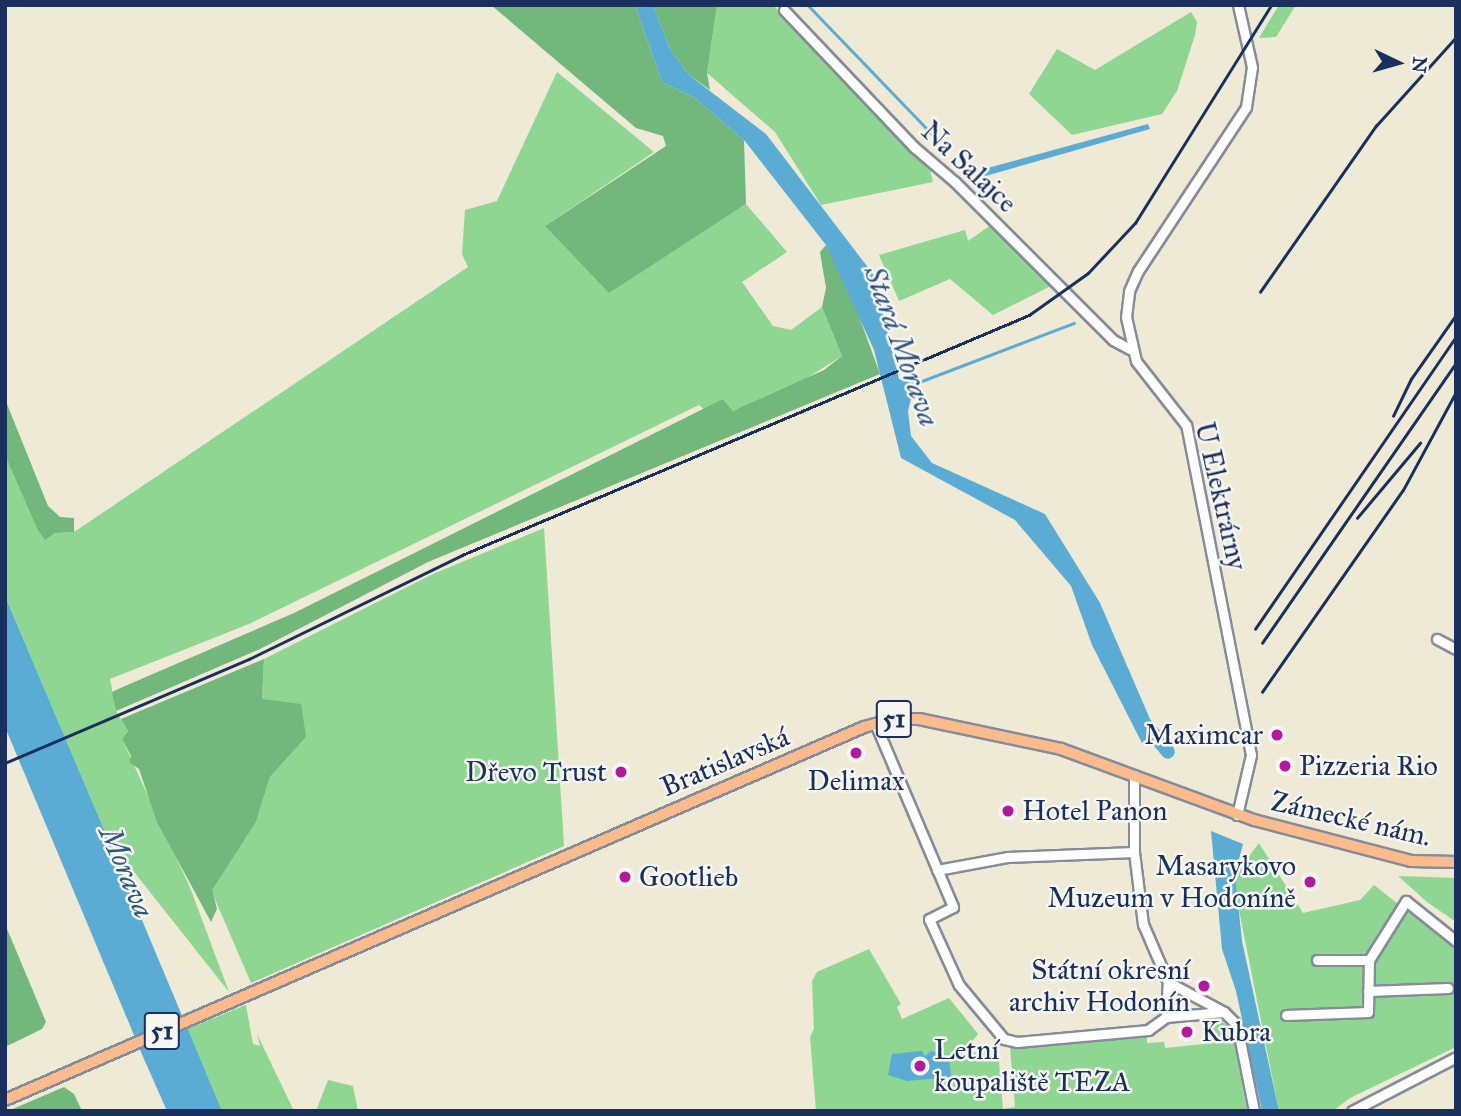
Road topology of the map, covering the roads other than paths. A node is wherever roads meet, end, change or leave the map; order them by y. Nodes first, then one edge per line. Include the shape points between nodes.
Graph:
1 (1238, 5) edge
2 (784, 10) dead end
3 (1130, 349) junction
4 (1437, 639) dead end
5 (1456, 649) edge
6 (874, 723) junction
7 (1134, 775) junction
8 (1237, 815) junction
9 (1134, 852) junction
10 (1456, 862) edge
11 (937, 870) junction
12 (1456, 942) edge
13 (1317, 960) dead end
14 (1369, 960) junction
15 (1168, 982) junction
16 (1448, 988) dead end
17 (1368, 991) junction
18 (1224, 1012) junction
19 (1286, 1015) dead end
20 (1166, 1017) junction
21 (1456, 1057) edge
22 (5, 1100) edge
23 (1254, 1111) edge
24 (1352, 1111) edge

1 - 3 street, U Elektrárny via 1252,67 1250,93 1238,123 1129,291
2 - 3 street, Na Salajce via 914,147 1113,340
3 - 8 street, U Elektrárny via 1143,373 1186,425 1251,755
4 - 5 street
6 - 7 main road, Bratislavská / 51 via 919,719 1061,749
6 - 11 street
6 - 22 main road, Bratislavská / 51
7 - 8 main road, Bratislavská / 51
7 - 9 street
8 - 10 main road, Zámecké nám. / 51 via 1398,858
9 - 11 street via 1007,857
9 - 15 street via 1139,912
11 - 20 street via 953,907 929,919 959,985 1004,1039 1017,1042 1148,1030
12 - 14 street via 1406,901
13 - 14 street
14 - 17 street
15 - 18 street
15 - 20 street
16 - 17 street
17 - 19 street via 1368,1012
18 - 20 street
18 - 23 street via 1237,1025
21 - 24 street

